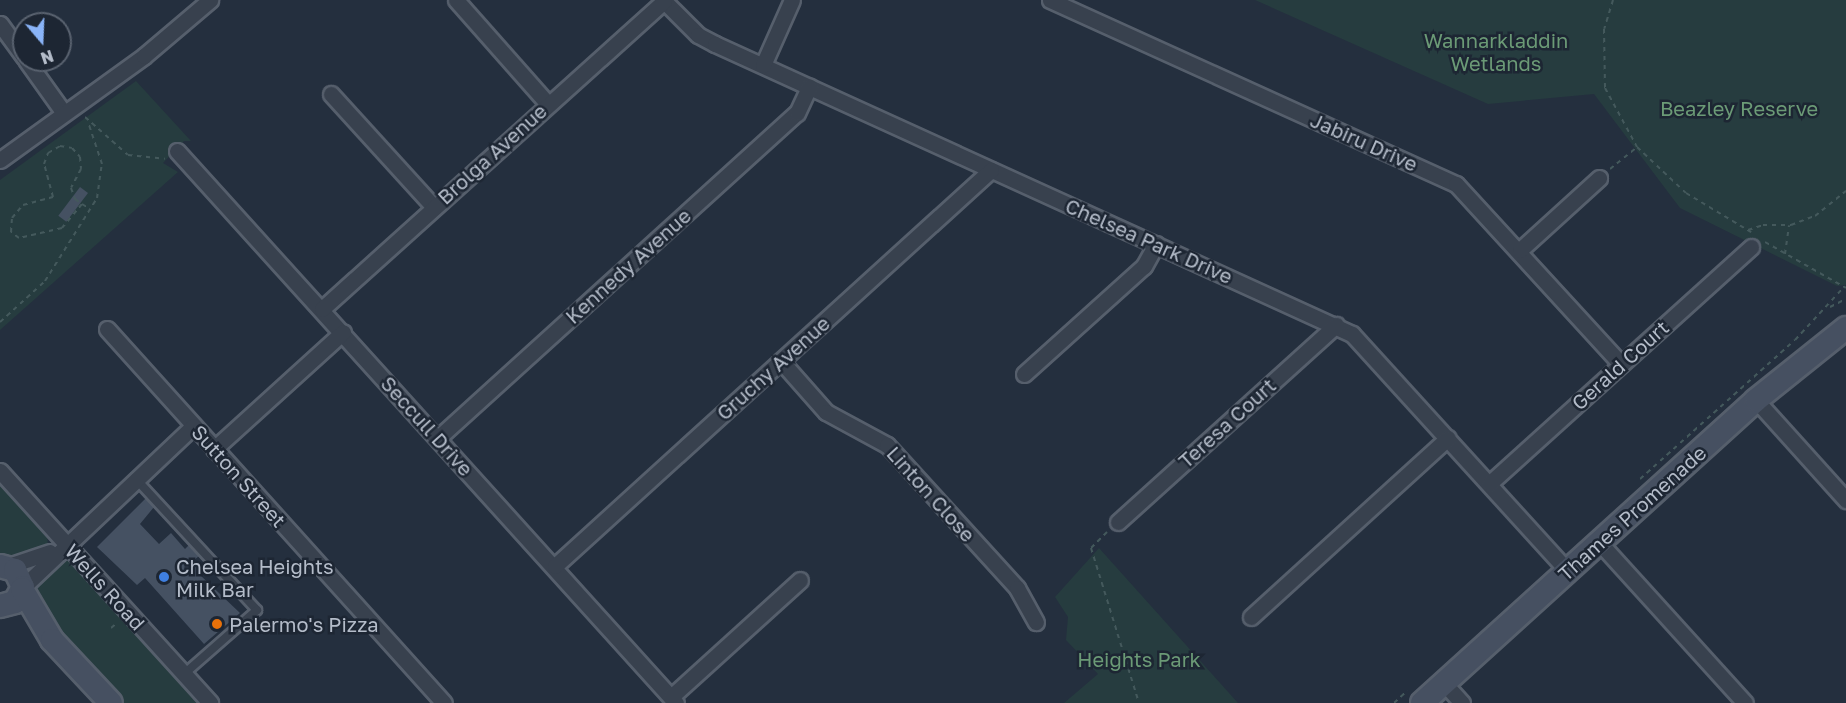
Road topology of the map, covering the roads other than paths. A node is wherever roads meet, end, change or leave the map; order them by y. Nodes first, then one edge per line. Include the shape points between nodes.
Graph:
1 (210, 0) edge
2 (456, 0) edge
3 (792, 0) edge
4 (1050, 0) edge
5 (664, 1) edge
6 (0, 24) edge
7 (12, 41) edge
8 (763, 65) junction
9 (37, 72) edge
10 (809, 87) junction
11 (331, 94) dead end
12 (548, 104) junction
13 (70, 109) junction
14 (177, 151) road end
15 (0, 160) edge
16 (991, 170) junction
17 (1599, 178) road end
18 (434, 207) junction
19 (1755, 240) road end
20 (1156, 244) junction
21 (1520, 250) junction
22 (322, 309) junction
23 (1335, 325) junction
24 (1846, 328) edge
25 (107, 329) dead end
26 (343, 332) junction
27 (781, 361) junction
28 (1621, 364) junction
29 (1024, 374) dead end
30 (1756, 400) junction
31 (193, 426) junction
32 (438, 438) junction
33 (1448, 438) junction
34 (214, 449) junction
35 (0, 471) edge
36 (135, 478) junction
37 (1490, 483) junction
38 (1846, 500) edge
39 (1118, 522) road end
40 (1599, 542) junction
41 (62, 545) junction
42 (3, 565) edge
43 (555, 566) junction
44 (1568, 572) junction
45 (800, 580) dead end
46 (22, 588) junction
47 (0, 606) edge
48 (1251, 616) dead end
49 (1036, 622) dead end
50 (52, 640) junction
51 (184, 674) junction
52 (1444, 683) junction
53 (674, 700) edge
54 (111, 703) edge
55 (210, 703) edge
56 (444, 703) edge
57 (1422, 703) edge
58 (1462, 703) edge
59 (1745, 703) edge

1 - 13 street
2 - 12 street
3 - 8 street
4 - 21 street, Jabiru Drive via 1456,184
5 - 8 street, Chelsea Park Drive via 698,35
5 - 12 street, Brolga Avenue
6 - 7 street
8 - 10 street, Chelsea Park Drive
9 - 13 street
10 - 16 street, Chelsea Park Drive
10 - 32 street, Kennedy Avenue via 796,113
11 - 18 street
12 - 18 street, Brolga Avenue
13 - 15 street
14 - 22 street, Seccull Drive
16 - 20 street, Chelsea Park Drive
16 - 27 street, Gruchy Avenue
17 - 21 street
18 - 22 street, Brolga Avenue
19 - 28 street, Gerald Court
20 - 23 street, Chelsea Park Drive
20 - 29 street via 1144,266
21 - 28 street, Jabiru Drive
22 - 26 street, Seccull Drive
23 - 33 street, Chelsea Park Drive via 1371,352
23 - 39 street, Teresa Court
24 - 30 main road, Thames Promenade
25 - 31 street, Sutton Street
26 - 32 street, Seccull Drive
26 - 34 street
27 - 43 street, Gruchy Avenue
27 - 49 street, Linton Close via 826,412 887,445 1017,588
28 - 37 street, Gerald Court
30 - 38 street
30 - 40 main road, Thames Promenade
31 - 34 street, Sutton Street
31 - 36 street
32 - 43 street, Seccull Drive
33 - 37 street, Chelsea Park Drive
33 - 48 street
34 - 56 street, Sutton Street
35 - 41 street, Wells Road
36 - 41 street
36 - 51 lane via 257,610
37 - 44 street, Chelsea Park Drive
40 - 44 main road, Thames Promenade
40 - 59 street
41 - 42 street
41 - 46 street
41 - 51 street, Wells Road
42 - 46 main road via 18,572
43 - 53 street, Seccull Drive
44 - 52 main road, Thames Promenade
45 - 53 street
46 - 47 main road via 15,602
46 - 50 main road
47 - 50 main road
50 - 54 main road
51 - 55 street, Wells Road
52 - 57 main road, Thames Promenade
52 - 58 street

